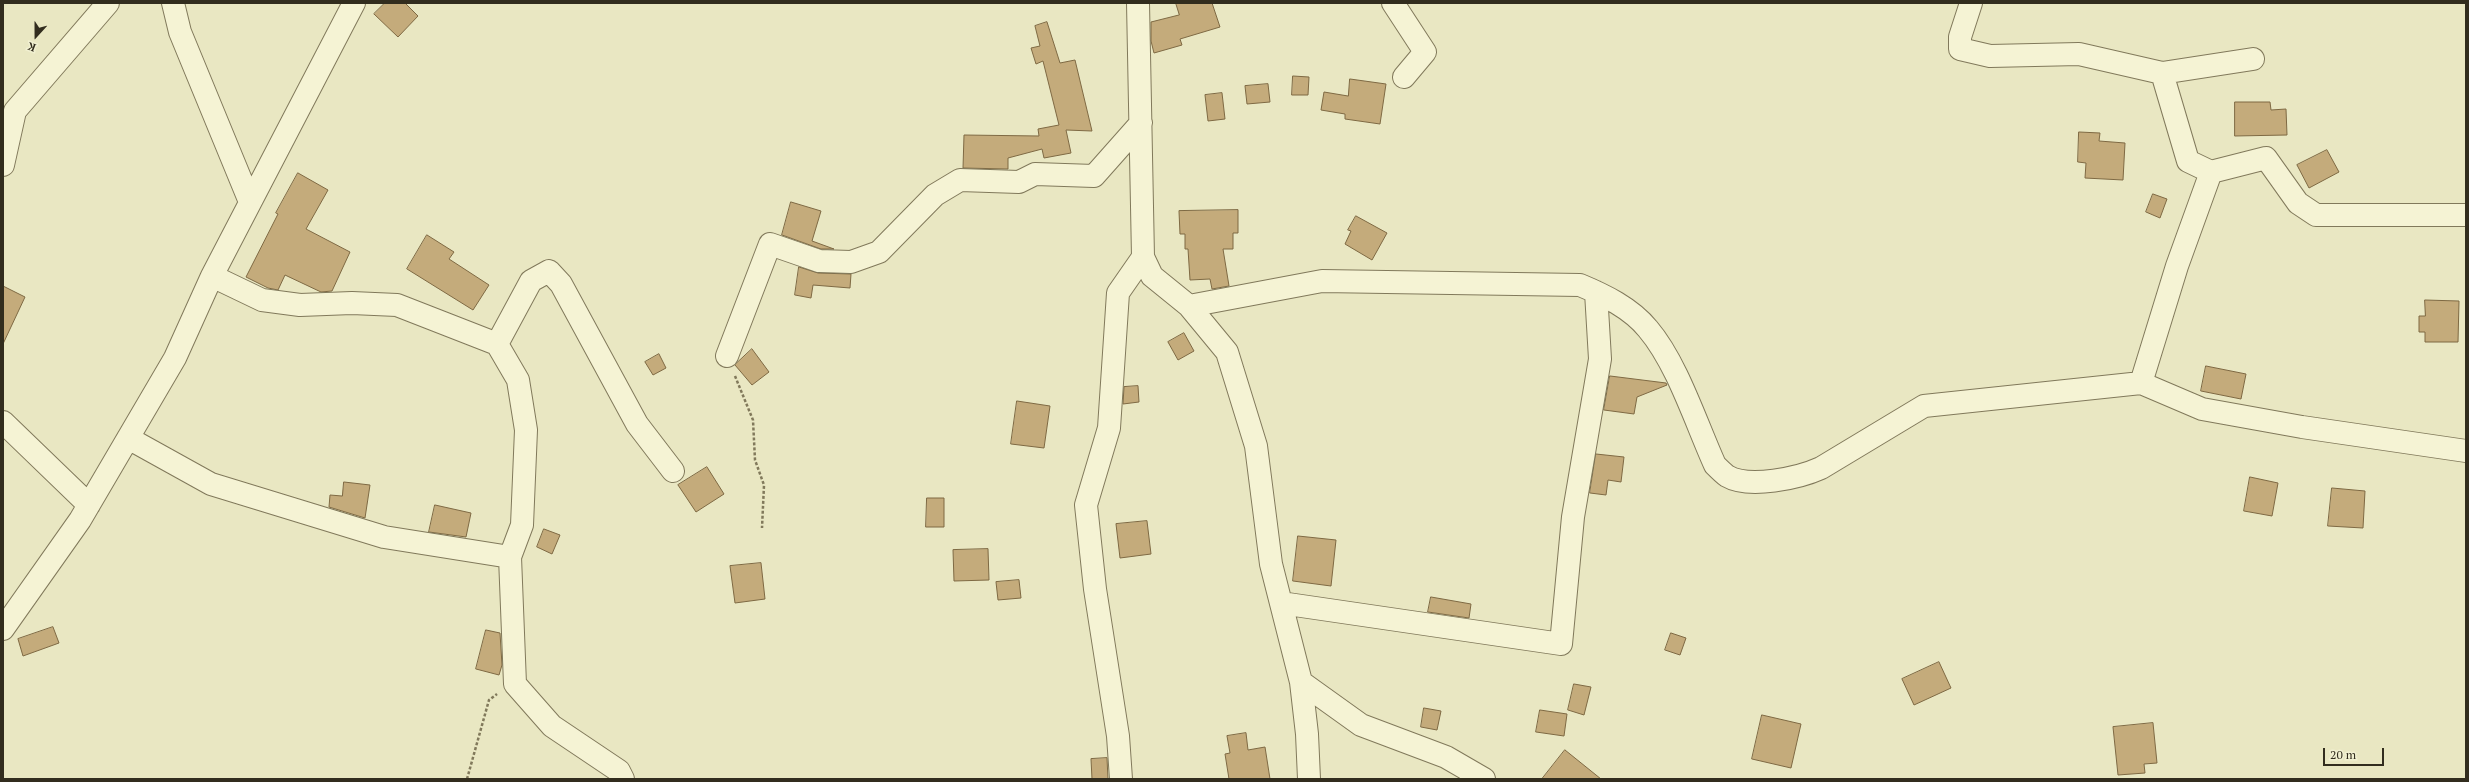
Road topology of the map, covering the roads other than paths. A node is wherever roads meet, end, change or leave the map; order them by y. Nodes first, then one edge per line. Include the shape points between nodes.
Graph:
1 (108, 3) edge
2 (173, 3) edge
3 (354, 3) edge
4 (1138, 3) edge
5 (1393, 3) edge
6 (1971, 3) edge
7 (2253, 59) dead end
8 (2162, 73) junction
9 (1404, 77) dead end
10 (1141, 123) junction
11 (3, 165) edge
12 (2211, 172) junction
13 (250, 202) junction
14 (2466, 215) edge
15 (1143, 257) junction
16 (212, 276) junction
17 (1596, 292) junction
18 (1189, 306) junction
19 (497, 344) junction
20 (727, 356) road end
21 (2141, 382) junction
22 (3, 422) edge
23 (128, 438) junction
24 (2466, 451) edge
25 (673, 471) dead end
26 (89, 505) junction
27 (510, 557) junction
28 (1281, 603) junction
29 (3, 629) edge
30 (1300, 682) junction
31 (623, 779) edge
32 (1121, 779) edge
33 (1308, 779) edge
34 (1484, 779) edge

1 - 11 street via 14,111
2 - 13 street via 180,32
3 - 13 street
4 - 10 street
5 - 9 street via 1425,52
6 - 8 street via 1960,37 1960,49 1990,56 2079,54
7 - 8 street
8 - 12 street via 2188,161
10 - 15 street
10 - 20 street via 1094,176 1035,174 1019,182 960,180 935,195 879,252 851,262 819,261 770,244
12 - 14 street via 2266,158 2298,203 2316,215
12 - 21 street via 2177,266
13 - 16 street
15 - 18 street via 1152,276
15 - 32 street via 1118,293 1109,428 1086,505 1095,589 1118,736
16 - 19 street via 262,300 300,305 397,305
16 - 23 street via 175,358
17 - 18 street via 1580,285 1322,281
17 - 21 street via 1611,298 1648,328 1666,355 1715,465 1728,476 1751,482 1805,475 1821,468 1924,406
17 - 28 street via 1600,359 1573,517 1561,644
18 - 28 street via 1227,352 1254,439 1270,564
19 - 25 street via 531,281 549,271 561,284 637,424
19 - 27 street via 518,380 526,430 522,525
21 - 24 street via 2202,409 2302,427
22 - 26 street
23 - 26 street
23 - 27 street via 211,484 384,537
26 - 29 street
27 - 31 street via 515,684 552,726 619,771
28 - 30 street
30 - 33 street via 1307,734
30 - 34 street via 1361,725 1446,757

